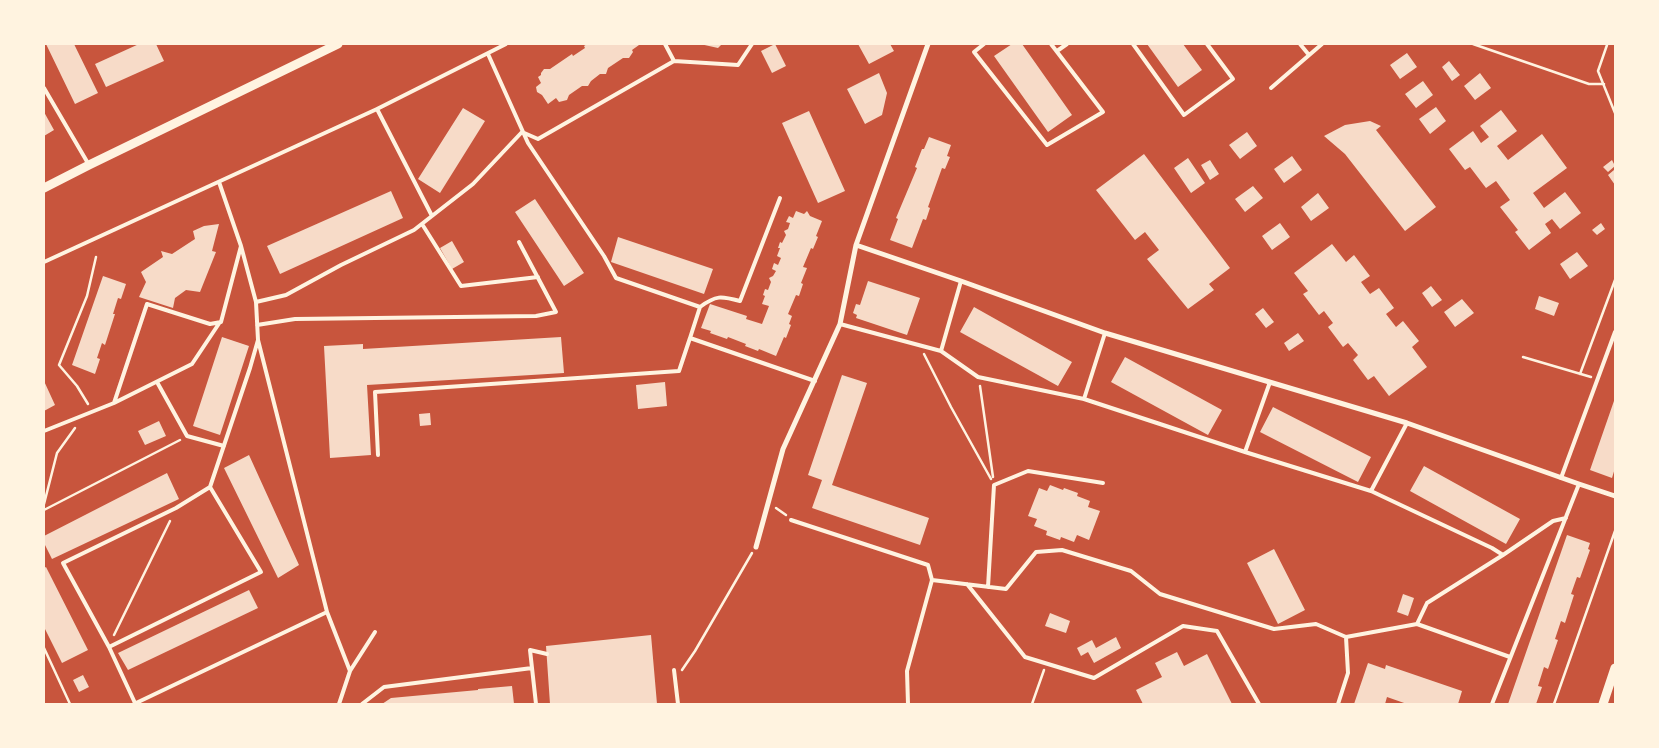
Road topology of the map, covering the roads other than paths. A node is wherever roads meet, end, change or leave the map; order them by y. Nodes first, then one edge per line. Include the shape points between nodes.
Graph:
1 (338, 44) edge
2 (506, 44) edge
3 (665, 44) edge
4 (752, 44) edge
5 (928, 44) edge
6 (984, 44) edge
7 (1051, 44) edge
8 (1067, 44) edge
9 (1133, 44) edge
10 (1207, 44) edge
11 (1300, 44) edge
12 (1322, 44) edge
13 (496, 46) edge
14 (1057, 51) junction
15 (488, 54) junction
16 (1309, 55) junction
17 (674, 61) junction
18 (44, 88) edge
19 (1271, 88) dead end
20 (377, 109) junction
21 (522, 132) junction
22 (89, 165) junction
23 (218, 182) junction
24 (44, 188) edge
25 (780, 198) dead end
26 (432, 216) junction
27 (422, 224) junction
28 (519, 242) dead end
29 (241, 246) junction
30 (856, 246) junction
31 (44, 262) edge
32 (538, 277) junction
33 (961, 281) junction
34 (256, 302) junction
35 (700, 307) junction
36 (221, 322) junction
37 (840, 324) junction
38 (257, 325) junction
39 (1615, 332) edge
40 (1105, 333) junction
41 (690, 338) junction
42 (258, 340) junction
43 (941, 351) junction
44 (815, 381) junction
45 (157, 382) junction
46 (1270, 382) junction
47 (1084, 398) junction
48 (114, 403) junction
49 (1407, 423) junction
50 (44, 431) edge
51 (224, 446) junction
52 (1246, 452) junction
53 (378, 455) dead end
54 (1561, 478) junction
55 (1103, 483) dead end
56 (1579, 484) junction
57 (210, 487) junction
58 (1371, 491) junction
59 (1615, 496) edge
60 (1566, 518) junction
61 (792, 520) road end
62 (756, 547) road end
63 (1503, 555) junction
64 (932, 580) junction
65 (967, 584) junction
66 (988, 587) junction
67 (327, 612) junction
68 (1417, 624) junction
69 (375, 632) dead end
70 (1346, 638) junction
71 (109, 647) junction
72 (547, 654) dead end
73 (1510, 657) junction
74 (532, 668) junction
75 (1615, 668) edge
76 (350, 670) junction
77 (674, 670) dead end
78 (1613, 684) edge
79 (135, 704) edge
80 (339, 704) edge
81 (362, 704) edge
82 (536, 704) edge
83 (678, 704) edge
84 (908, 704) edge
85 (1259, 704) edge
86 (1338, 704) edge
87 (1492, 704) edge
88 (1603, 704) edge

1 - 22 street
2 - 13 lane
3 - 17 lane
4 - 17 lane via 738,65
5 - 30 street
6 - 14 lane via 974,52 1047,146 1103,112
7 - 14 lane
8 - 14 lane
9 - 10 lane via 1184,115 1233,79
11 - 16 lane
12 - 16 lane
13 - 15 lane
15 - 20 lane
15 - 21 lane
16 - 19 lane
17 - 21 lane via 538,139
18 - 22 lane
20 - 23 lane
20 - 26 lane
21 - 26 lane via 472,184
21 - 35 lane via 616,278
22 - 24 street
23 - 29 lane
23 - 31 lane
25 - 35 lane via 740,301 721,296
26 - 27 lane
27 - 32 lane via 460,286
27 - 34 lane via 286,295
28 - 32 lane
29 - 34 lane
29 - 36 lane
30 - 33 street
30 - 37 street
32 - 38 lane via 556,312 536,316 295,319
33 - 40 street
33 - 43 lane
34 - 38 lane
35 - 41 lane
36 - 45 lane via 192,364
36 - 48 lane via 210,324 147,304
37 - 43 lane
37 - 44 street
38 - 42 lane
39 - 54 lane
40 - 46 street
40 - 47 lane
41 - 44 lane
41 - 53 lane via 679,371 375,392
42 - 51 lane
42 - 67 lane
43 - 47 lane via 978,377
44 - 62 street via 784,449
45 - 48 lane
45 - 51 lane via 186,436
46 - 49 street
46 - 52 lane
47 - 52 lane
48 - 50 lane
49 - 54 street
49 - 58 lane
51 - 57 lane
52 - 58 lane
54 - 56 street
55 - 66 lane via 1028,472 994,485
56 - 59 street
56 - 60 lane
57 - 71 lane via 176,508 63,563
57 - 71 lane via 261,572
58 - 63 lane
60 - 63 lane via 1553,521
60 - 73 lane
61 - 64 lane via 928,565
63 - 68 lane via 1427,603
64 - 65 lane
64 - 84 lane via 907,671
65 - 66 lane
65 - 85 lane via 1025,657 1094,678 1184,626 1217,631
66 - 70 lane via 1006,589 1036,552 1062,550 1131,571 1160,594 1211,610 1274,629 1316,624
67 - 76 lane
67 - 79 lane
68 - 70 lane
68 - 73 lane
69 - 76 lane
70 - 86 lane via 1348,673
71 - 79 lane
72 - 74 lane via 530,650
73 - 87 lane
74 - 81 lane via 384,688
74 - 82 lane
75 - 78 street
76 - 80 lane
77 - 83 lane
78 - 88 street

